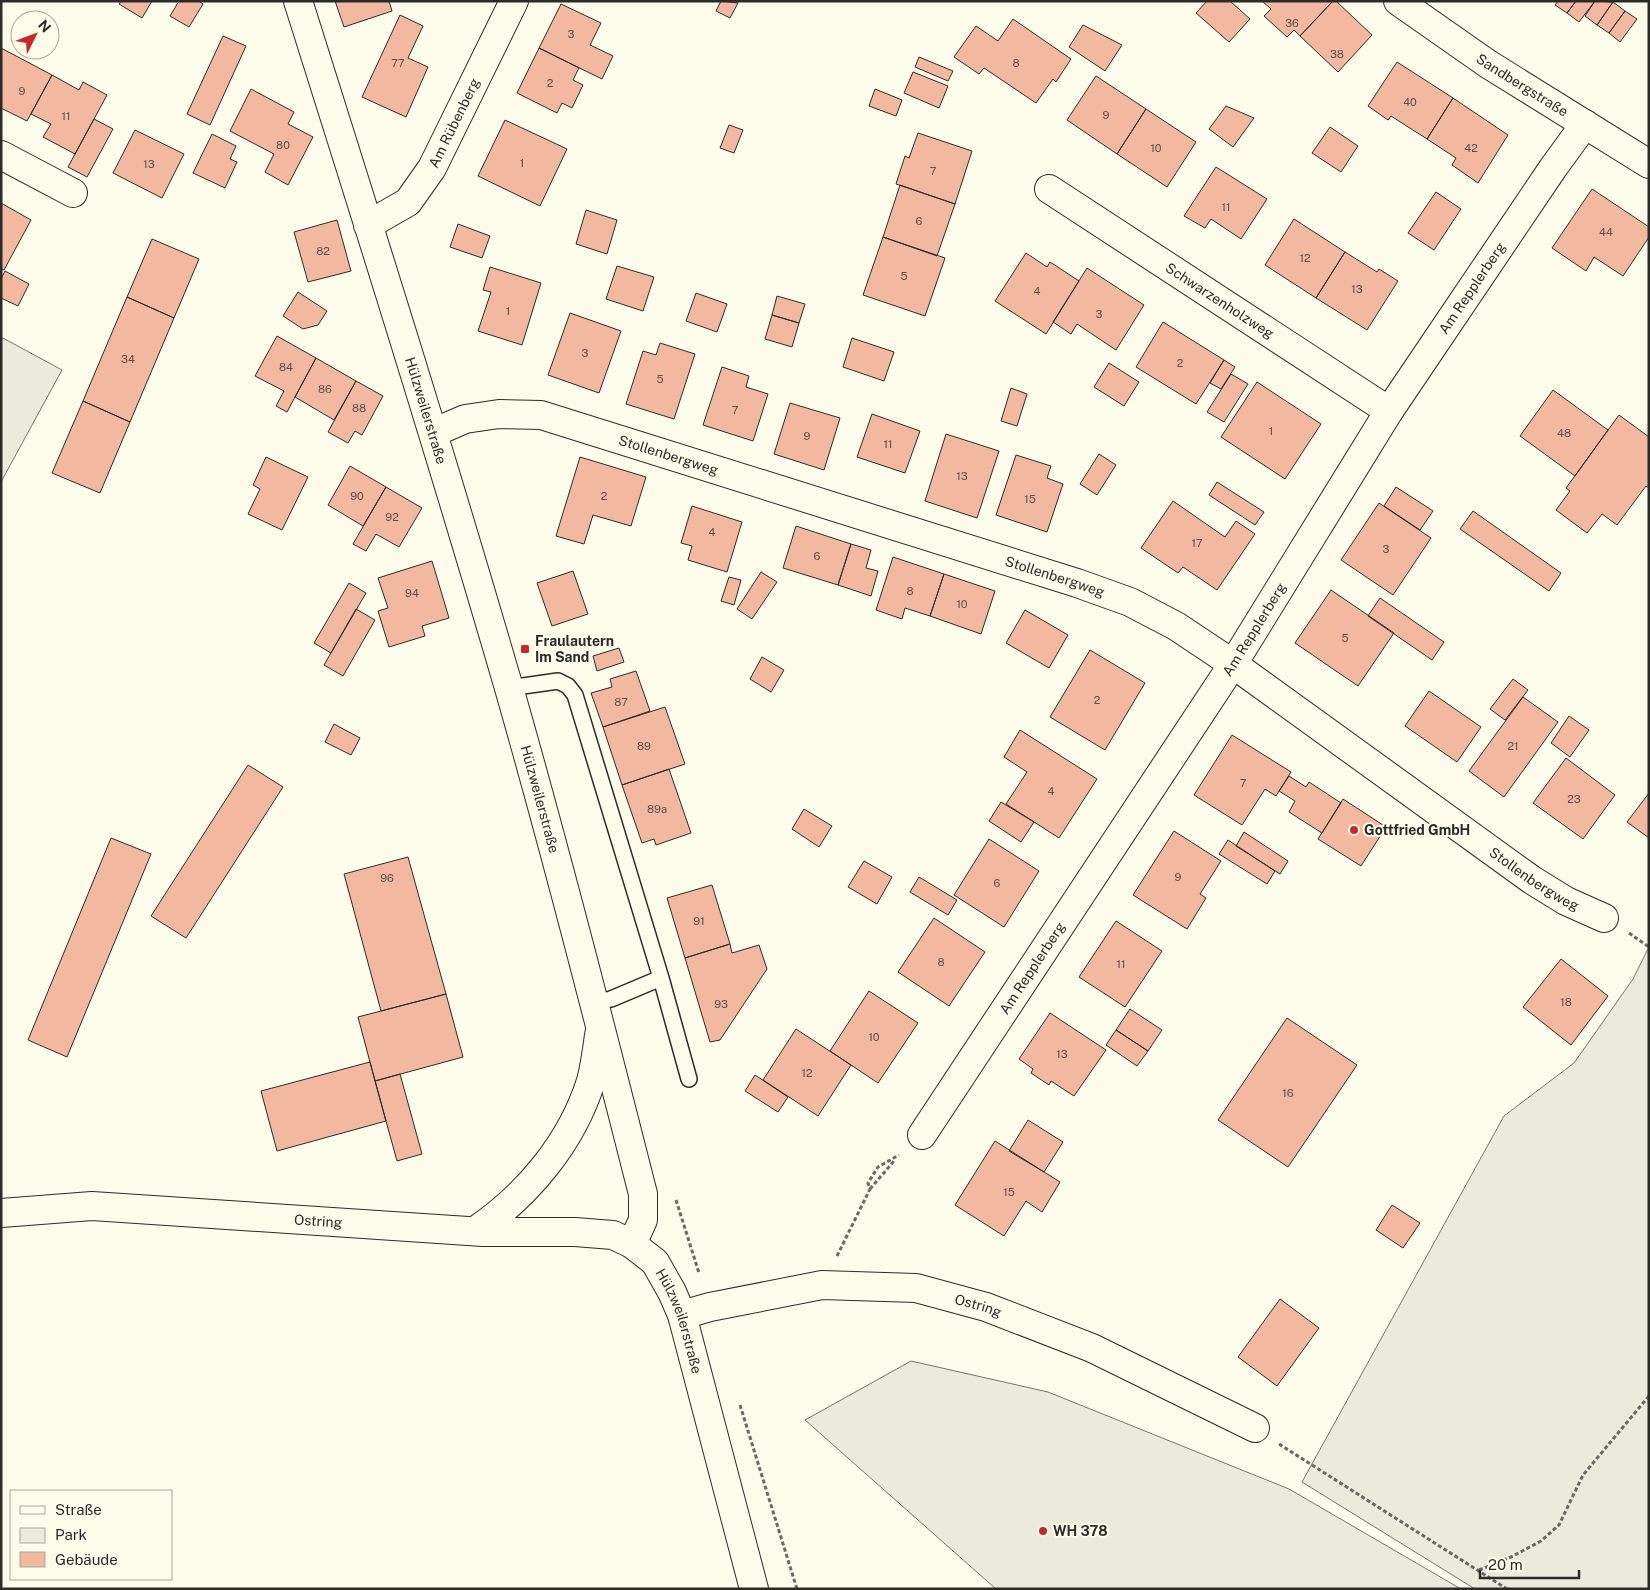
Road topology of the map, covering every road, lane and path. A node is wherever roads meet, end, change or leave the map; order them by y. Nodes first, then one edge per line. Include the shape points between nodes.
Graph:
1 (298, 1) edge
2 (514, 1) edge
3 (1398, 1) edge
4 (1585, 124) junction
5 (1, 155) edge
6 (1647, 160) edge
7 (1050, 189) dead end
8 (74, 193) dead end
9 (368, 224) junction
10 (1389, 412) junction
11 (433, 433) junction
12 (1233, 664) junction
13 (509, 688) junction
14 (1604, 918) dead end
15 (661, 978) junction
16 (598, 1014) junction
17 (689, 1079) dead end
18 (922, 1135) joint
19 (896, 1159) junction
20 (870, 1189) junction
21 (674, 1195) dead end
22 (1, 1212) edge
23 (476, 1232) junction
24 (632, 1244) junction
25 (822, 1285) junction
26 (710, 1307) junction
27 (682, 1315) junction
28 (1649, 1396) edge
29 (739, 1401) dead end
30 (1255, 1428) joint
31 (1478, 1570) junction
32 (754, 1589) edge
33 (797, 1589) edge
34 (1506, 1589) edge

1 - 9 street, Hülzweilerstraße
2 - 9 street, Am Rübenberg via 432,168 408,202
3 - 4 street, Sandbergstraße via 1488,64
4 - 6 street, Sandbergstraße
4 - 10 street, Am Repplerberg
5 - 8 street
7 - 10 street, Schwarzenholzweg
9 - 11 street, Hülzweilerstraße
10 - 12 street, Am Repplerberg
11 - 12 street, Stollenbergweg via 465,419 499,414 541,415 1130,602 1176,626
11 - 13 street, Hülzweilerstraße
12 - 14 street, Stollenbergweg via 1532,880 1566,901
12 - 18 street, Am Repplerberg
13 - 15 lane via 558,681 575,695
13 - 16 street, Hülzweilerstraße
15 - 16 lane via 611,999
15 - 17 lane
16 - 23 street via 591,1080 574,1123 541,1171
16 - 24 street, Hülzweilerstraße via 644,1194 643,1220
18 - 19 path
19 - 20 path
19 - 20 path via 878,1167 868,1183
20 - 25 path
21 - 26 path
22 - 23 street, Ostring via 92,1206
23 - 24 street, Ostring via 576,1232 613,1235
24 - 27 street, Hülzweilerstraße via 655,1262
25 - 26 street, Ostring
25 - 30 street, Ostring via 916,1288 986,1307 1092,1348
26 - 27 street, Ostring
27 - 32 street, Hülzweilerstraße
28 - 31 path via 1584,1474 1559,1525 1541,1541
29 - 33 path
30 - 31 path
31 - 34 path

